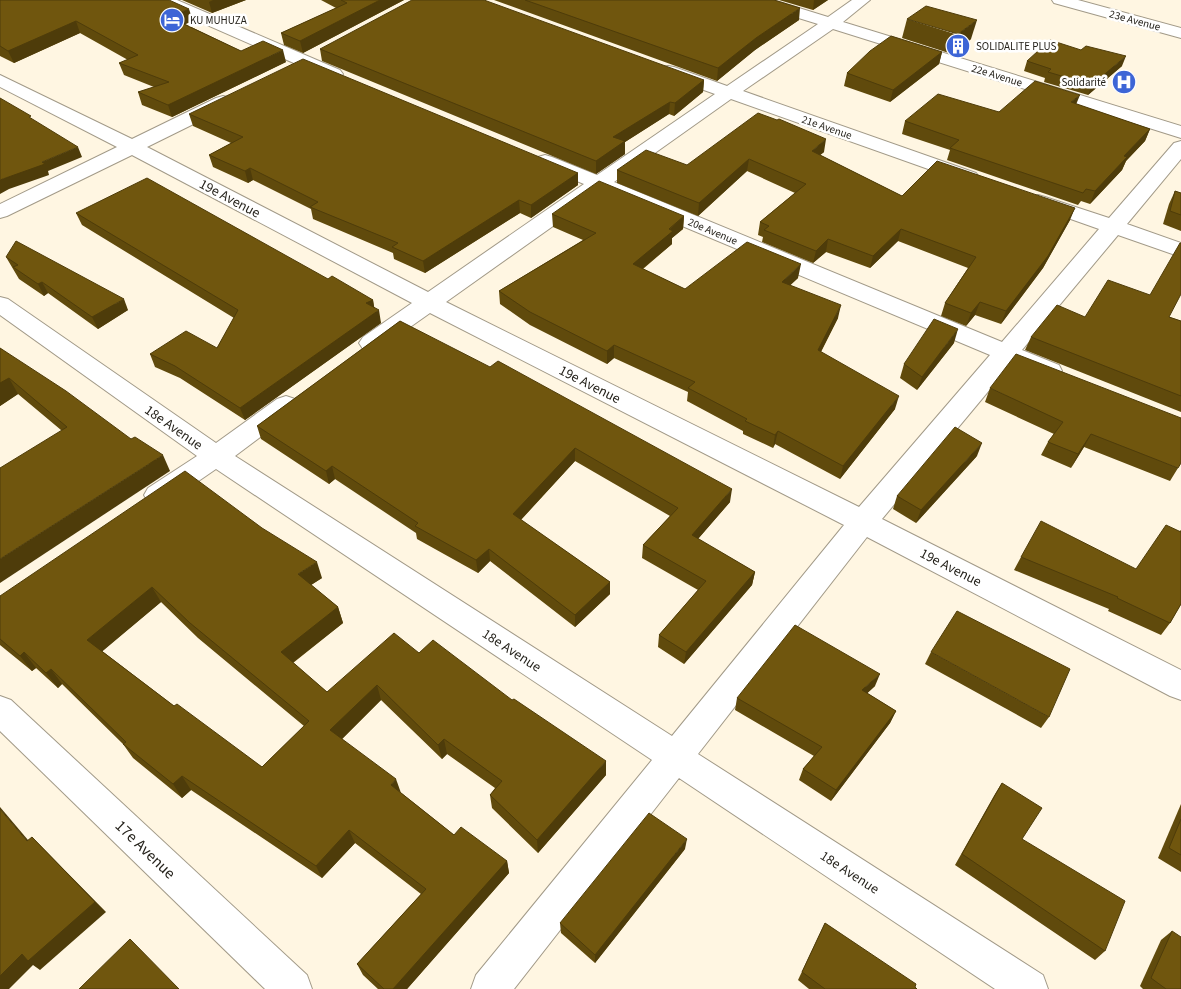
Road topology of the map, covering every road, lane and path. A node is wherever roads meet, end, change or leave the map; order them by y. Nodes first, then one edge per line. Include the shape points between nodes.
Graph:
1 (163, 0) edge
2 (756, 0) edge
3 (862, 0) edge
4 (1060, 0) edge
5 (831, 23) junction
6 (1181, 33) edge
7 (655, 66) edge
8 (0, 80) edge
9 (350, 81) edge
10 (728, 93) junction
11 (235, 96) edge
12 (1181, 132) edge
13 (132, 146) junction
14 (1181, 147) edge
15 (524, 153) edge
16 (982, 181) edge
17 (598, 184) junction
18 (1020, 194) edge
19 (0, 212) edge
20 (1114, 227) junction
21 (1181, 250) edge
22 (428, 302) junction
23 (0, 304) edge
24 (357, 354) edge
25 (1007, 354) junction
26 (1071, 380) edge
27 (302, 394) edge
28 (216, 456) junction
29 (141, 506) edge
30 (863, 522) junction
31 (1181, 686) edge
32 (0, 710) edge
33 (676, 758) junction
34 (293, 989) edge
35 (490, 989) edge
36 (1029, 989) edge

1 - 9 street
2 - 5 street, 22e Avenue
3 - 5 street
4 - 6 street, 23e Avenue
5 - 10 street
5 - 12 street, 22e Avenue
7 - 10 street, 21e Avenue
8 - 13 street, 19e Avenue
10 - 16 street, 21e Avenue
10 - 17 street
11 - 13 street
13 - 19 street
13 - 22 street, 19e Avenue
14 - 20 street
15 - 17 street, 20e Avenue
17 - 22 street
17 - 25 street, 20e Avenue
18 - 20 street
20 - 21 street
20 - 25 street
22 - 24 street
22 - 30 street, 19e Avenue
23 - 28 street, 18e Avenue
25 - 26 street, 20e Avenue
25 - 30 street
27 - 28 street
28 - 29 street
28 - 33 street, 18e Avenue
30 - 31 street, 19e Avenue
30 - 33 street
32 - 34 street, 17e Avenue
33 - 35 street
33 - 36 street, 18e Avenue

